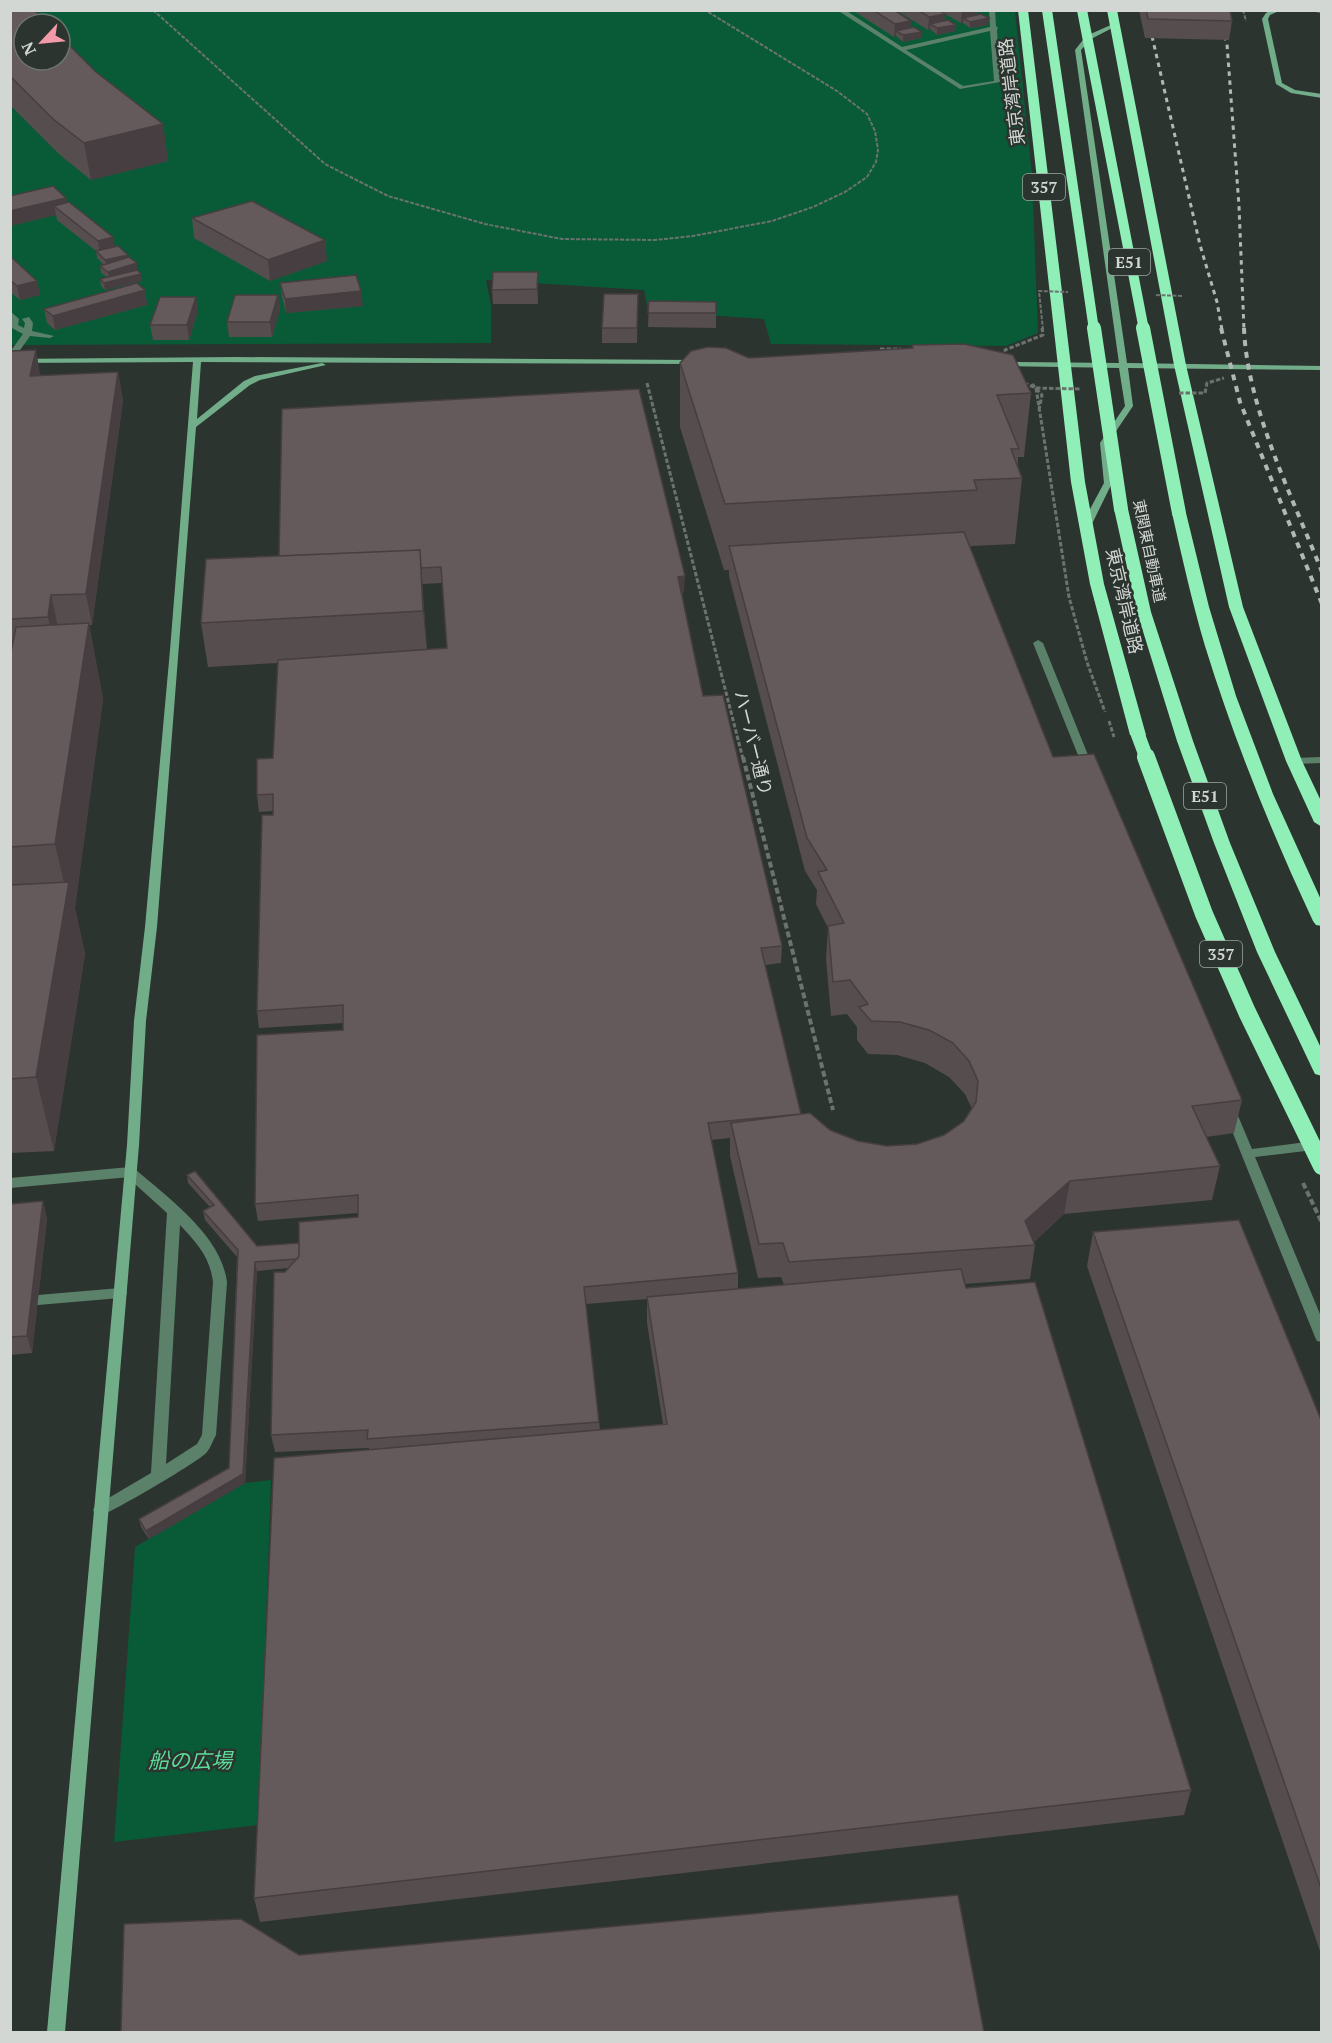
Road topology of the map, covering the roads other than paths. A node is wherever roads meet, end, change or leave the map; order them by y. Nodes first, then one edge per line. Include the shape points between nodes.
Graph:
1 (840, 10) edge
2 (992, 10) edge
3 (1023, 10) edge
4 (1047, 10) edge
5 (1082, 10) edge
6 (1112, 10) edge
7 (1278, 10) edge
8 (1305, 10) edge
9 (1322, 11) edge
10 (1115, 25) junction
11 (995, 28) junction
12 (900, 48) junction
13 (1322, 96) edge
14 (10, 313) edge
15 (26, 319) dead end
16 (28, 333) junction
17 (50, 336) dead end
18 (197, 359) junction
19 (349, 359) junction
20 (10, 360) edge
21 (703, 362) edge
22 (990, 363) edge
23 (1062, 364) junction
24 (1122, 364) junction
25 (1180, 364) junction
26 (1322, 368) edge
27 (194, 425) junction
28 (1086, 526) junction
29 (1038, 644) dead end
30 (1322, 760) edge
31 (1294, 762) junction
32 (1096, 787) edge
33 (1322, 822) edge
34 (1322, 921) edge
35 (1322, 1070) edge
36 (1223, 1095) edge
37 (1322, 1144) edge
38 (1246, 1154) junction
39 (1322, 1166) edge
40 (130, 1172) junction
41 (10, 1183) edge
42 (174, 1212) junction
43 (120, 1293) junction
44 (38, 1300) dead end
45 (1322, 1337) edge
46 (158, 1477) junction
47 (100, 1510) junction
48 (56, 2032) edge

1 - 12 street
2 - 11 street
3 - 23 highway, 東京湾岸道路 / 357
4 - 35 highway, 東関東自動車道 / E51, bridge via 1121,509 1144,612 1222,843 1266,952
5 - 34 highway, E51, bridge via 1131,275 1197,592 1243,734 1295,865
6 - 10 highway
7 - 13 street via 1264,19 1279,84 1293,92
8 - 9 street
10 - 24 street via 1080,43 1078,50
10 - 25 highway
11 - 12 street
11 - 12 street via 997,82 962,88
14 - 16 street via 15,319 14,326
15 - 16 street
16 - 17 street
16 - 20 street
18 - 19 street
18 - 20 street
18 - 27 street
19 - 21 street
19 - 27 street via 258,378 234,391
22 - 23 street
23 - 24 street
23 - 28 highway, 東京湾岸道路 / 357
24 - 25 street
24 - 28 street via 1129,406 1104,443 1108,483
25 - 26 street
25 - 31 highway via 1236,607
27 - 40 street
28 - 39 highway, 東京湾岸道路 / 357, bridge via 1096,584 1138,735 1246,1012
29 - 32 street
30 - 31 street
31 - 33 highway
36 - 38 street
37 - 38 street
38 - 45 street
40 - 41 street
40 - 42 street
40 - 43 street
42 - 46 street
42 - 46 street via 216,1261 220,1282 209,1435 202,1448
43 - 44 street
43 - 47 street
46 - 47 street
47 - 48 street

